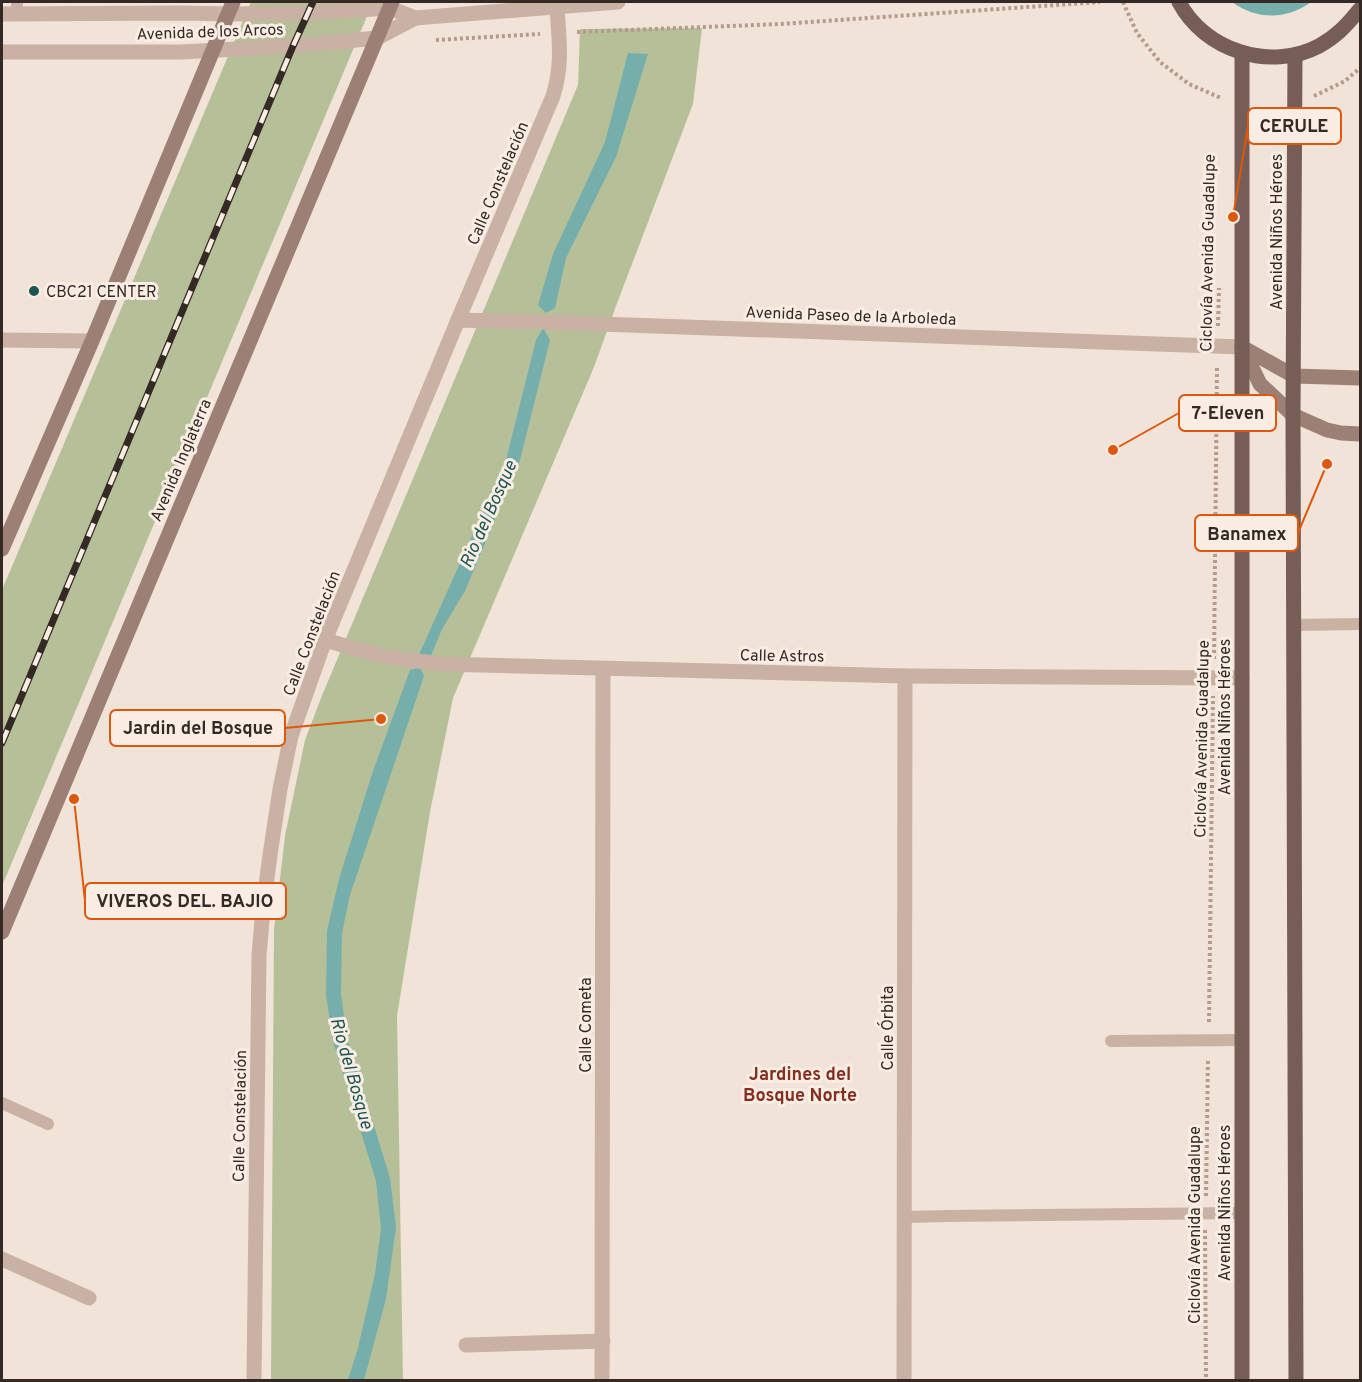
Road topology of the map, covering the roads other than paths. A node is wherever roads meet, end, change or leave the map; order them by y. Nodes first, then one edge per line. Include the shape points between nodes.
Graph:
1 (618, 2) edge
2 (1179, 2) edge
3 (391, 5) edge
4 (557, 7) junction
5 (230, 8) edge
6 (1360, 9) edge
7 (12, 10) edge
8 (415, 18) junction
9 (377, 38) junction
10 (213, 50) junction
11 (2, 52) edge
12 (1242, 53) junction
13 (1295, 55) junction
14 (458, 320) junction
15 (2, 340) edge
16 (92, 341) junction
17 (1242, 347) junction
18 (1293, 376) junction
19 (1360, 378) edge
20 (1293, 415) junction
21 (1360, 434) edge
22 (2, 549) edge
23 (1360, 624) edge
24 (1294, 625) junction
25 (325, 640) junction
26 (603, 669) junction
27 (906, 676) junction
28 (1242, 678) junction
29 (2, 932) edge
30 (1242, 1040) junction
31 (1111, 1041) dead end
32 (2, 1102) edge
33 (48, 1124) dead end
34 (1242, 1213) junction
35 (905, 1217) junction
36 (2, 1259) edge
37 (89, 1298) dead end
38 (603, 1341) junction
39 (466, 1345) dead end
40 (254, 1380) edge
41 (602, 1380) edge
42 (904, 1380) edge
43 (1242, 1380) edge
44 (1296, 1380) edge

1 - 4 street, Avenida de los Arcos
2 - 12 main road via 1203,33
3 - 5 street, Avenida de los Arcos via 308,13
3 - 8 street, Avenida de los Arcos
3 - 9 street, Avenida Inglaterra
4 - 8 street, Avenida de los Arcos
4 - 14 street, Calle Constelación via 559,80
5 - 7 street, Avenida de los Arcos
5 - 10 street
6 - 13 main road via 1338,34
8 - 9 street, Avenida de los Arcos
9 - 10 street, Avenida de los Arcos
9 - 29 street, Avenida Inglaterra
10 - 11 street, Avenida de los Arcos
10 - 16 street
12 - 13 main road
12 - 17 main road, Avenida Niños Héroes
13 - 18 main road, Avenida Niños Héroes
14 - 17 street, Avenida Paseo de la Arboleda
14 - 25 street, Calle Constelación
15 - 16 street
16 - 22 street
17 - 18 street, Avenida Paseo de la Arboleda
17 - 20 street via 1260,384
17 - 28 main road, Avenida Niños Héroes
18 - 19 street, Avenida Paseo de la Arboleda
18 - 20 main road, Avenida Niños Héroes
20 - 21 street via 1327,430
20 - 24 main road, Avenida Niños Héroes
23 - 24 lane
24 - 44 main road, Avenida Niños Héroes
25 - 26 street, Calle Astros via 381,656 440,664
25 - 40 street, Calle Constelación via 291,736 262,909
26 - 27 street, Calle Astros
26 - 38 street, Calle Cometa
27 - 28 street, Calle Astros
27 - 35 street, Calle Órbita
28 - 30 main road, Avenida Niños Héroes
30 - 31 lane
30 - 34 main road, Avenida Niños Héroes
32 - 33 lane
34 - 35 lane
34 - 43 main road, Avenida Niños Héroes
35 - 42 street, Calle Órbita
36 - 37 street
38 - 39 street
38 - 41 street, Calle Cometa

